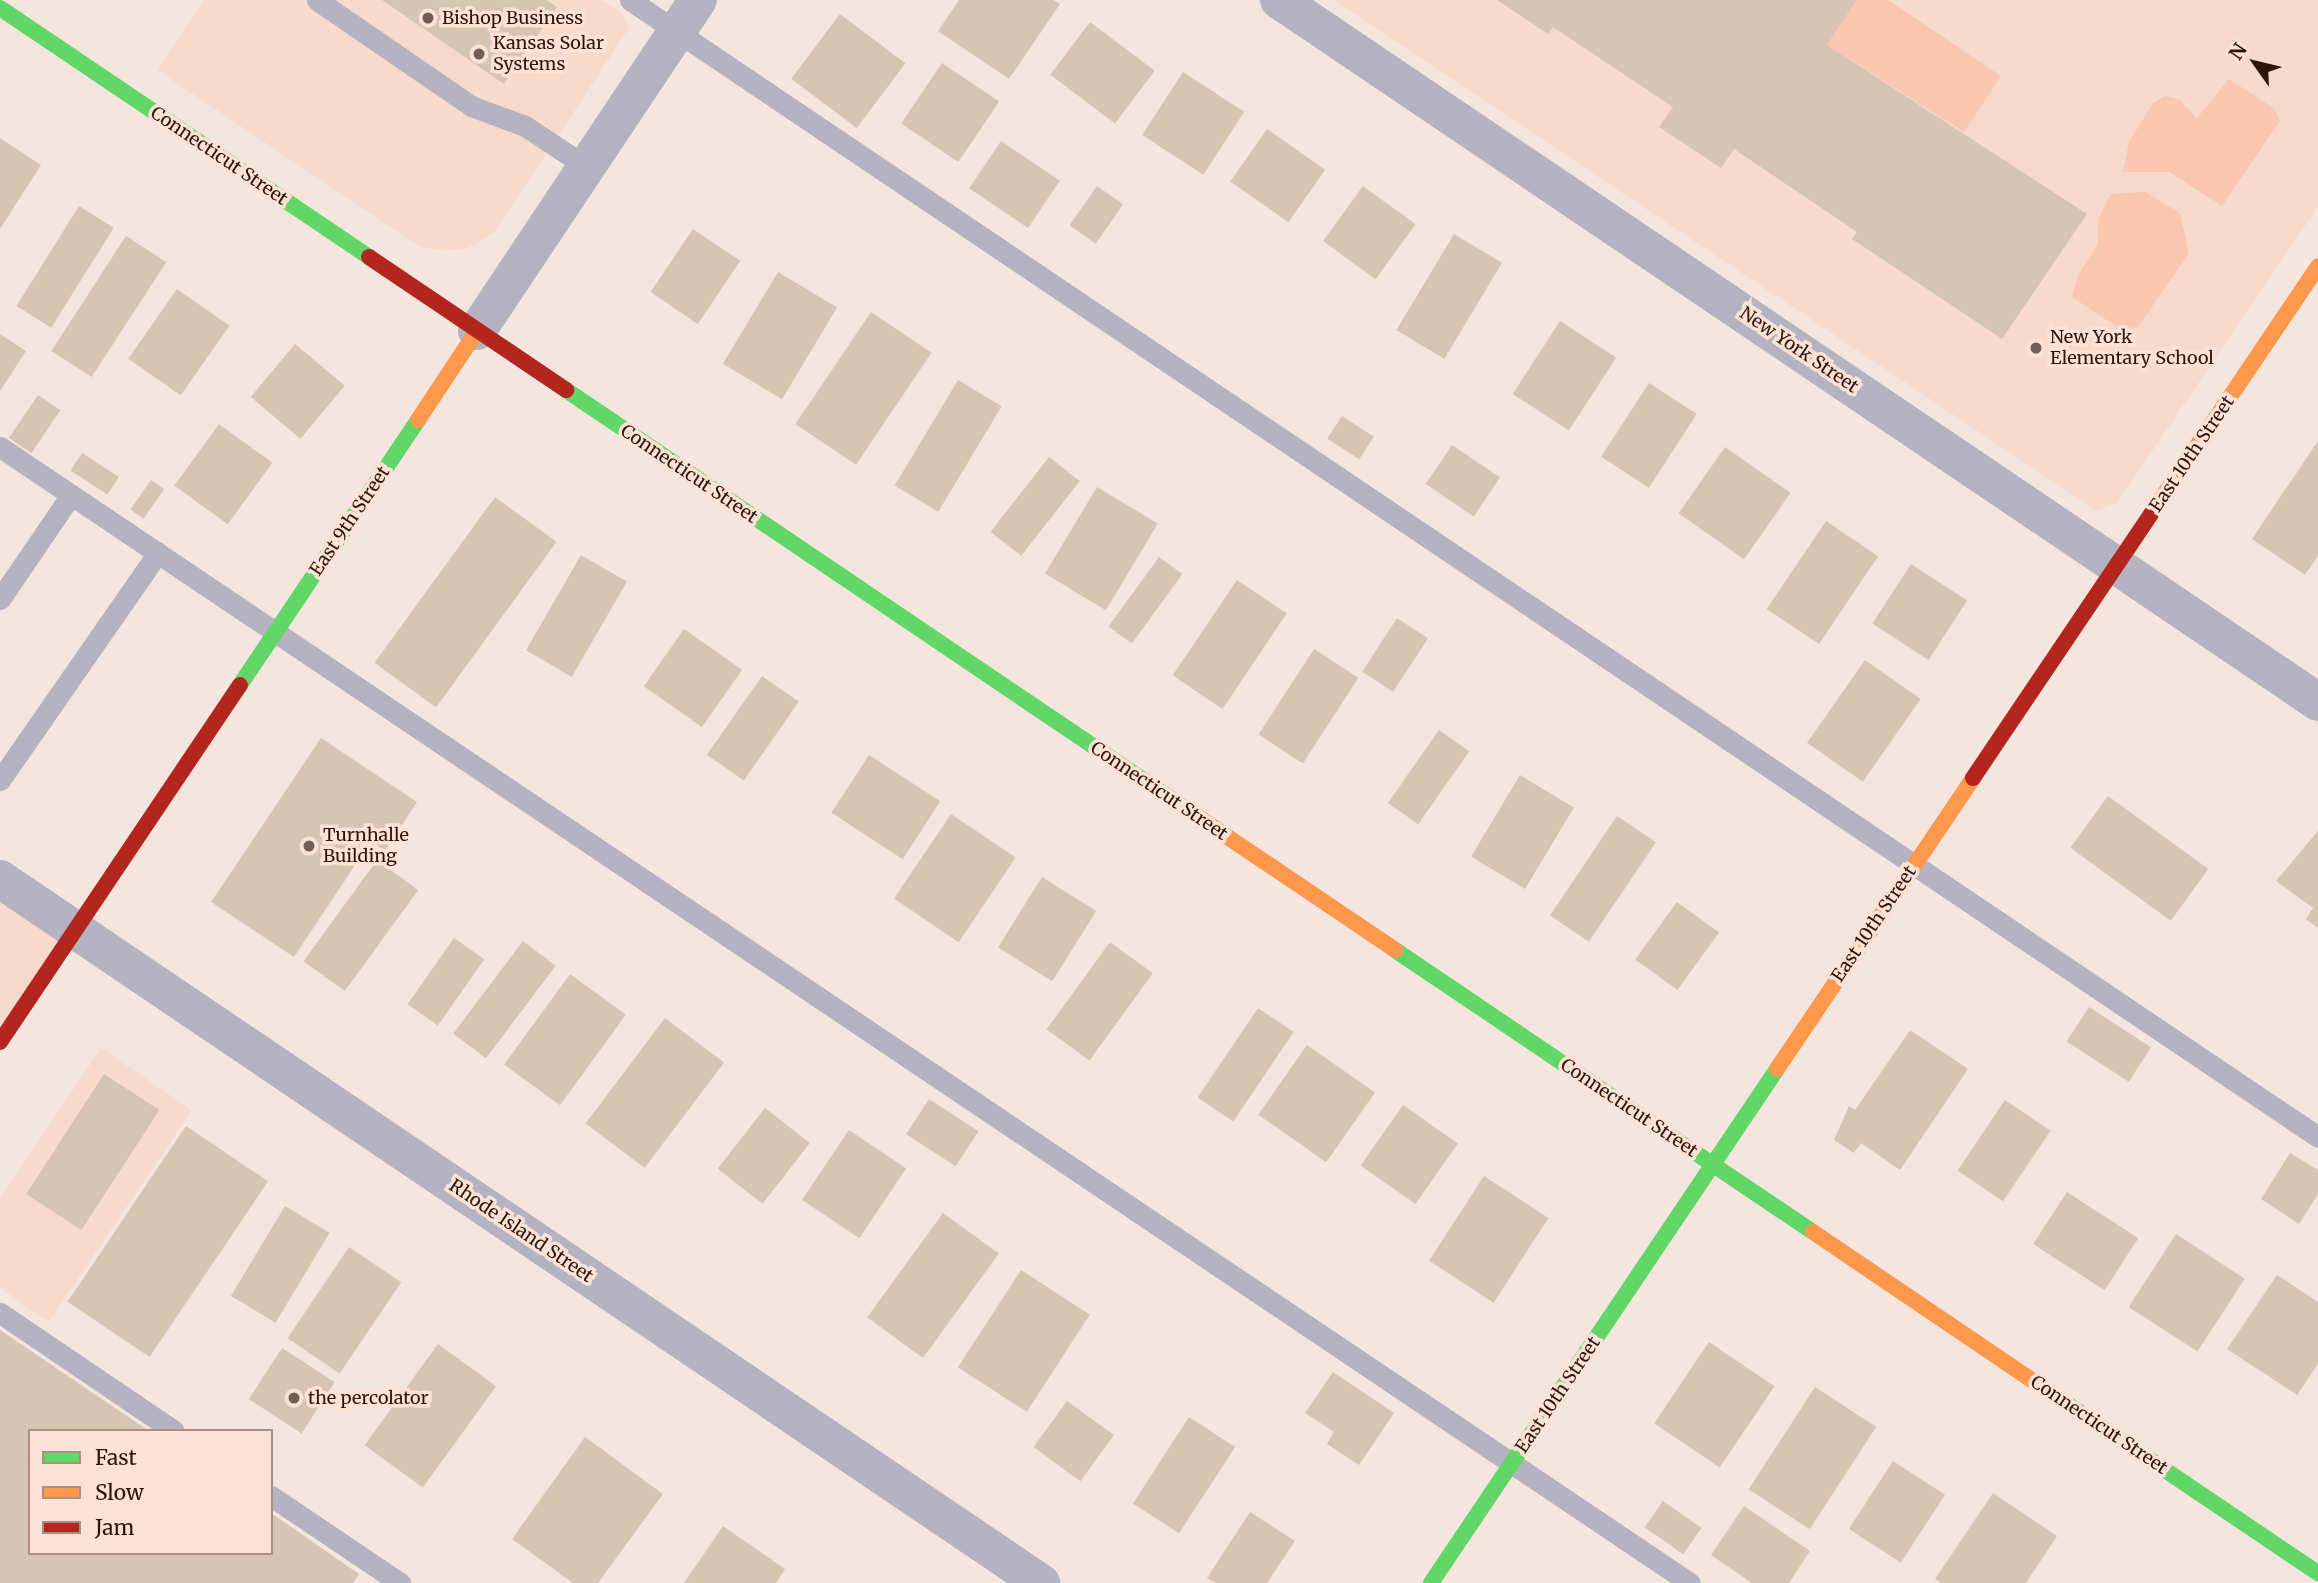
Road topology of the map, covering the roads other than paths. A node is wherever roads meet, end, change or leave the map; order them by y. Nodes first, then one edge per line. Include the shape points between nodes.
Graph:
1 (317, 0) edge
2 (630, 0) edge
3 (698, 0) edge
4 (1279, 0) edge
5 (0, 8) edge
6 (677, 32) junction
7 (587, 167) junction
8 (2318, 267) edge
9 (477, 331) junction
10 (0, 447) edge
11 (71, 495) junction
12 (158, 553) junction
13 (2116, 565) junction
14 (0, 599) edge
15 (275, 632) junction
16 (2318, 702) edge
17 (0, 780) edge
18 (1915, 863) junction
19 (0, 879) edge
20 (75, 930) junction
21 (0, 1042) edge
22 (2318, 1137) edge
23 (1713, 1165) junction
24 (0, 1313) edge
25 (171, 1429) edge
26 (1512, 1464) junction
27 (273, 1497) edge
28 (2318, 1573) edge
29 (400, 1583) edge
30 (1041, 1583) edge
31 (1431, 1583) edge
32 (1689, 1583) edge

1 - 7 lane via 471,106 525,126
2 - 6 lane
3 - 6 street, East 9th Street
4 - 13 street, New York Street
5 - 9 street, Connecticut Street
6 - 7 street, East 9th Street
6 - 18 lane
7 - 9 street, East 9th Street
8 - 13 street, East 10th Street
9 - 15 street, East 9th Street
9 - 23 street, Connecticut Street
10 - 11 lane
11 - 12 lane
11 - 14 lane
12 - 15 lane
12 - 17 lane
13 - 16 street, New York Street
13 - 18 street, East 10th Street
15 - 20 street, East 9th Street
15 - 26 lane
18 - 22 lane
18 - 23 street, East 10th Street
19 - 20 street, Rhode Island Street
20 - 21 street, East 9th Street
20 - 30 street, Rhode Island Street
23 - 26 street, East 10th Street
23 - 28 street, Connecticut Street
24 - 25 lane
26 - 31 street, East 10th Street
26 - 32 lane
27 - 29 lane

